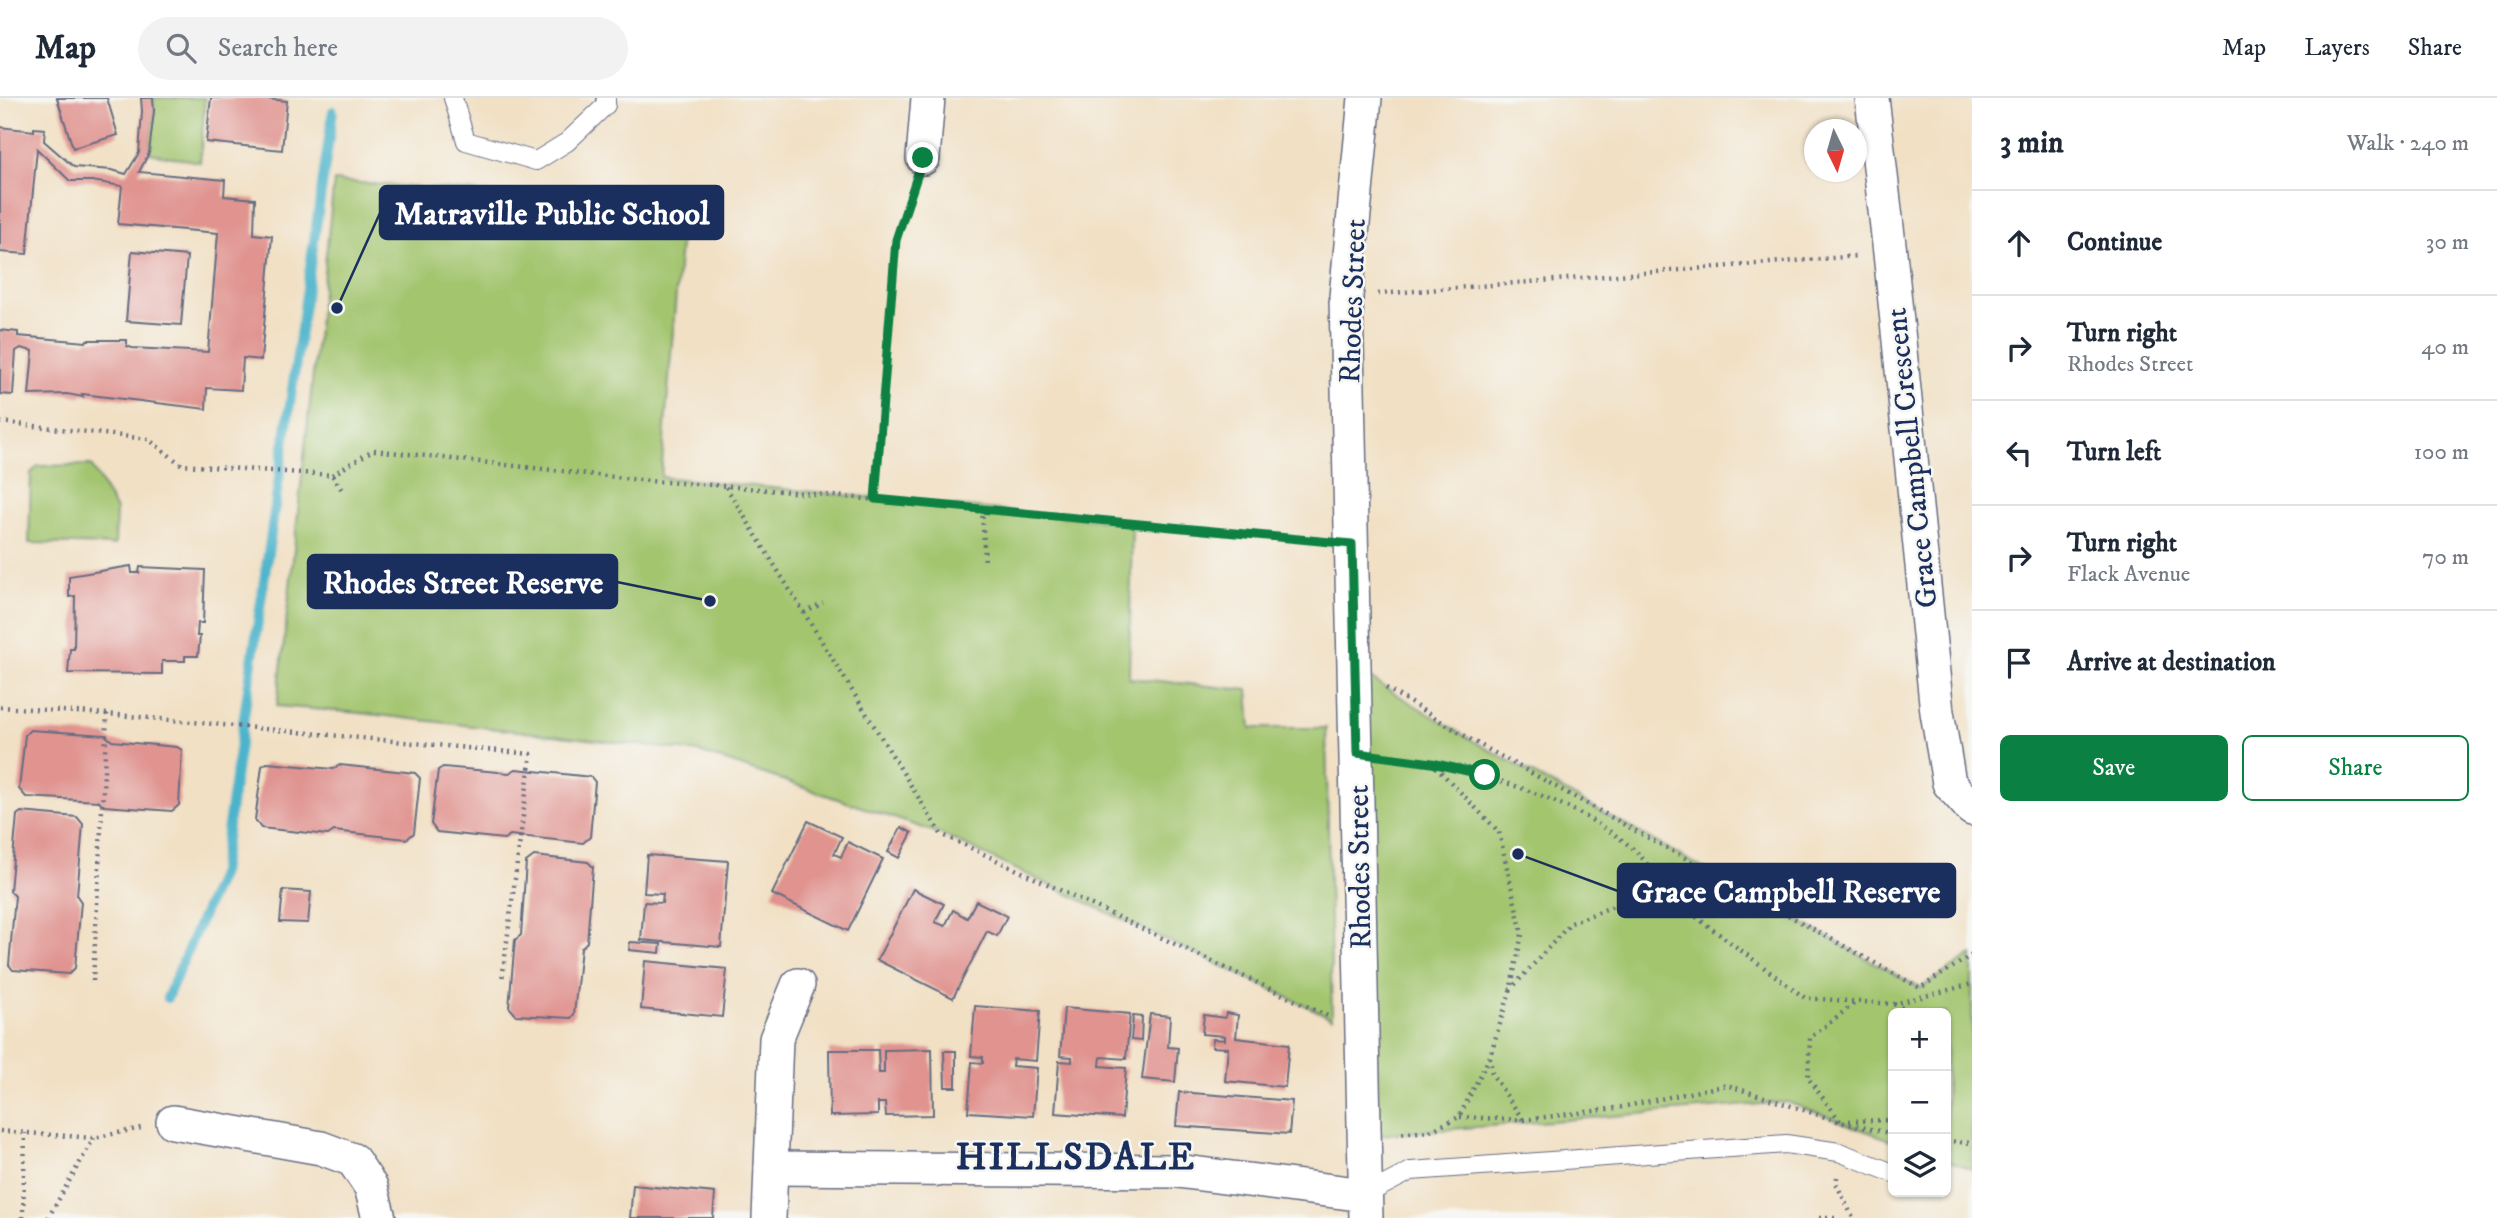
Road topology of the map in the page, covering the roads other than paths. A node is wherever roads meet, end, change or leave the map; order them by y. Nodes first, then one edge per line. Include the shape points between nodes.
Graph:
1 (453, 98) edge
2 (606, 98) edge
3 (928, 98) edge
4 (1366, 98) edge
5 (1872, 98) edge
6 (923, 158) road end
7 (1972, 809) edge
8 (798, 985) dead end
9 (173, 1122) road end
10 (771, 1168) junction
11 (1888, 1171) edge
12 (1365, 1206) edge
13 (379, 1218) edge
14 (769, 1218) edge

1 - 2 lane via 467,141 536,161 568,142 606,105
3 - 6 street
4 - 12 street, Rhodes Street via 1346,297
5 - 7 street, Grace Campbell Crescent via 1937,712 1949,783
8 - 10 street via 776,1039
9 - 13 street via 321,1148 353,1160 370,1187
10 - 12 street via 1177,1171
10 - 14 street
11 - 12 lane via 1839,1152 1786,1144 1411,1171

